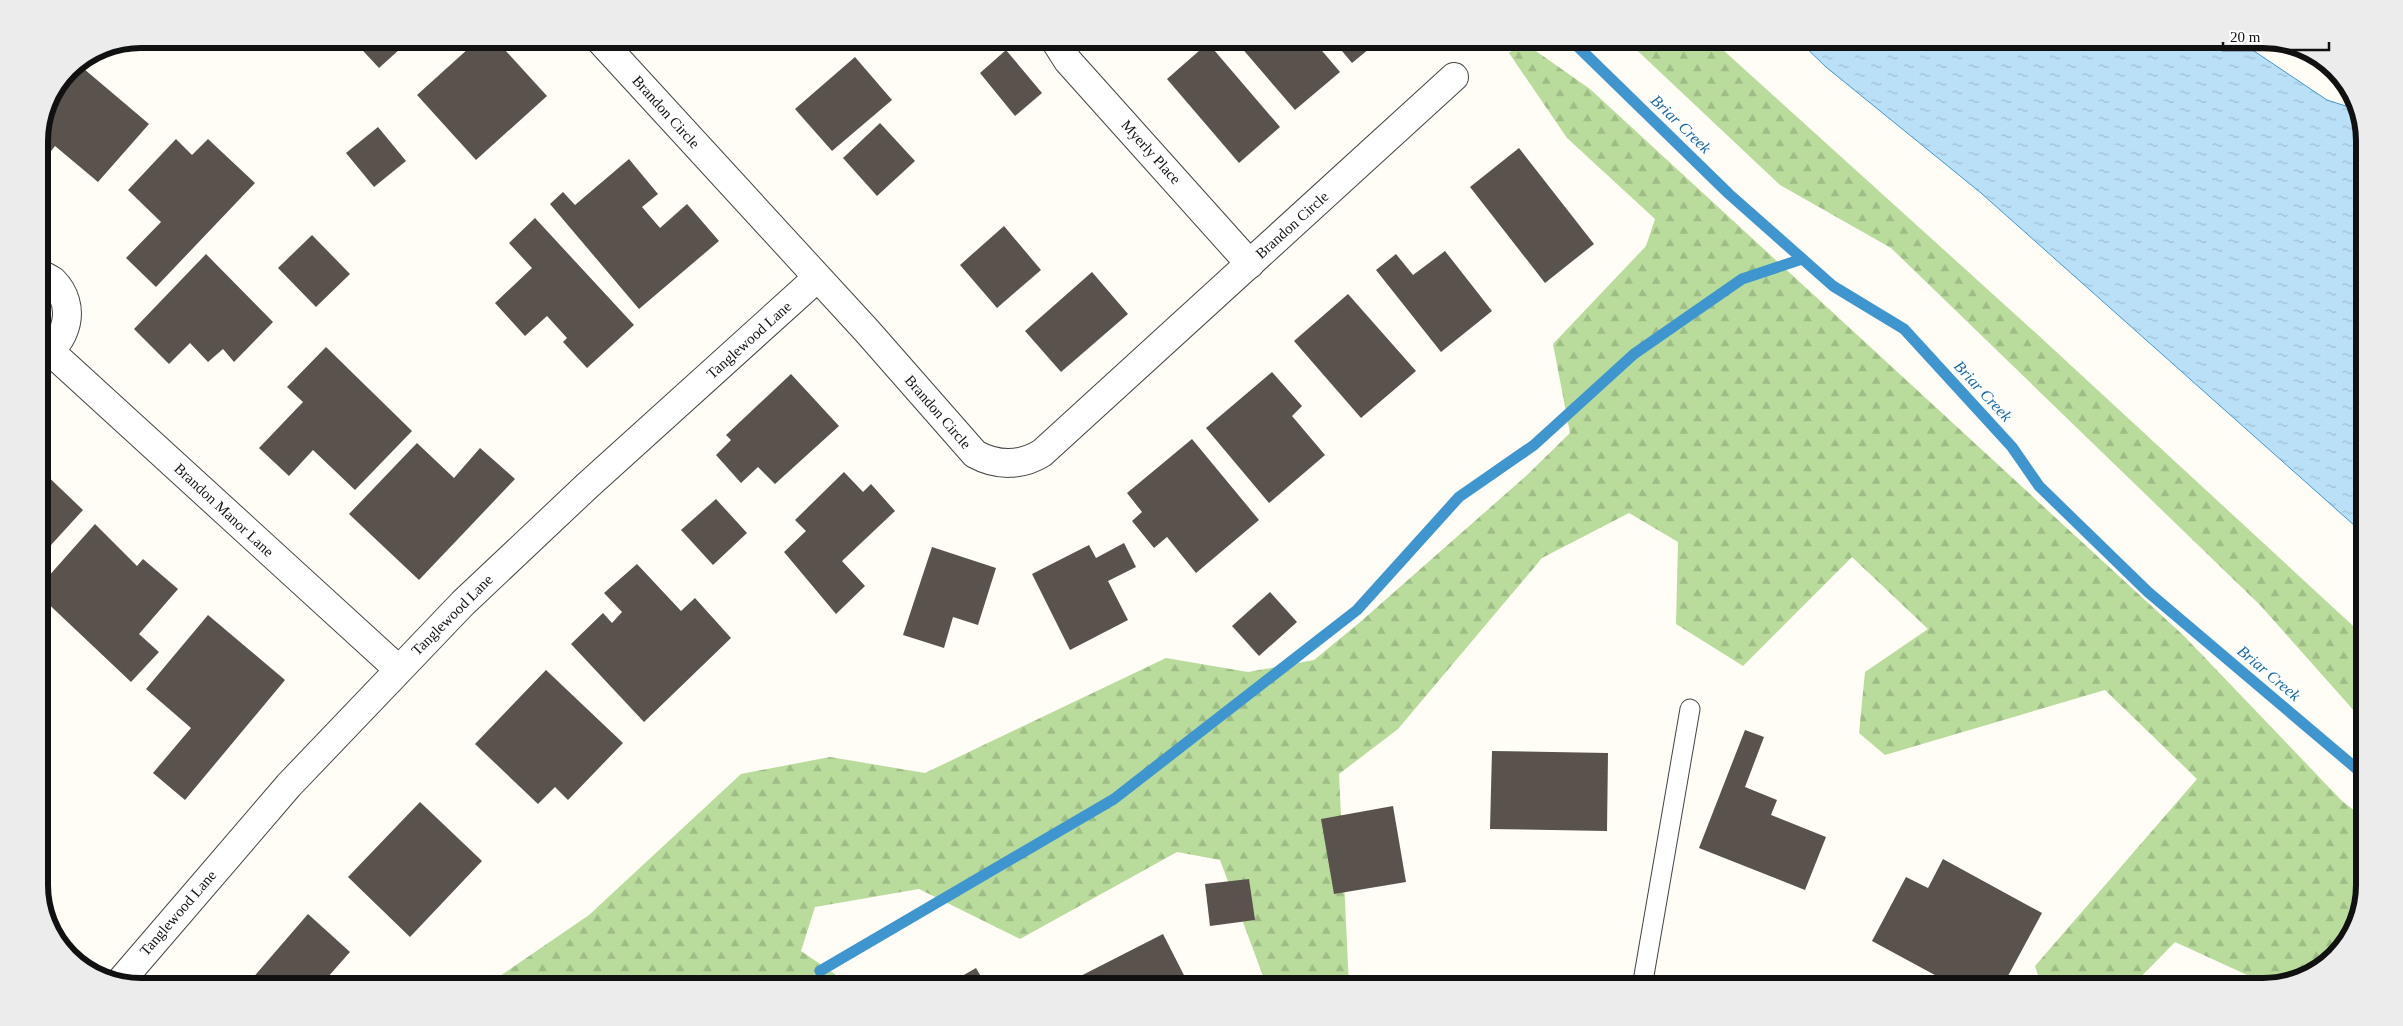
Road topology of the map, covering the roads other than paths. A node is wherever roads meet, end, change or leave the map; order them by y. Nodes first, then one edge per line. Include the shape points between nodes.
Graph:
1 (608, 48) edge
2 (1060, 48) edge
3 (1454, 77) dead end
4 (1250, 264) junction
5 (817, 278) junction
6 (48, 279) edge
7 (48, 352) edge
8 (48, 358) edge
9 (398, 669) junction
10 (1690, 709) dead end
11 (124, 977) edge
12 (1644, 978) edge

1 - 5 street, Brandon Circle
2 - 4 street, Myerly Place
3 - 4 street, Brandon Circle
4 - 5 street, Brandon Circle via 1042,453 1032,459 1009,464 985,460 975,454
5 - 9 street, Tanglewood Lane via 587,486
6 - 7 street, Brandon Manor Lane via 64,298 68,317 63,336
8 - 9 street, Brandon Manor Lane
9 - 11 street, Tanglewood Lane via 289,785
10 - 12 lane

